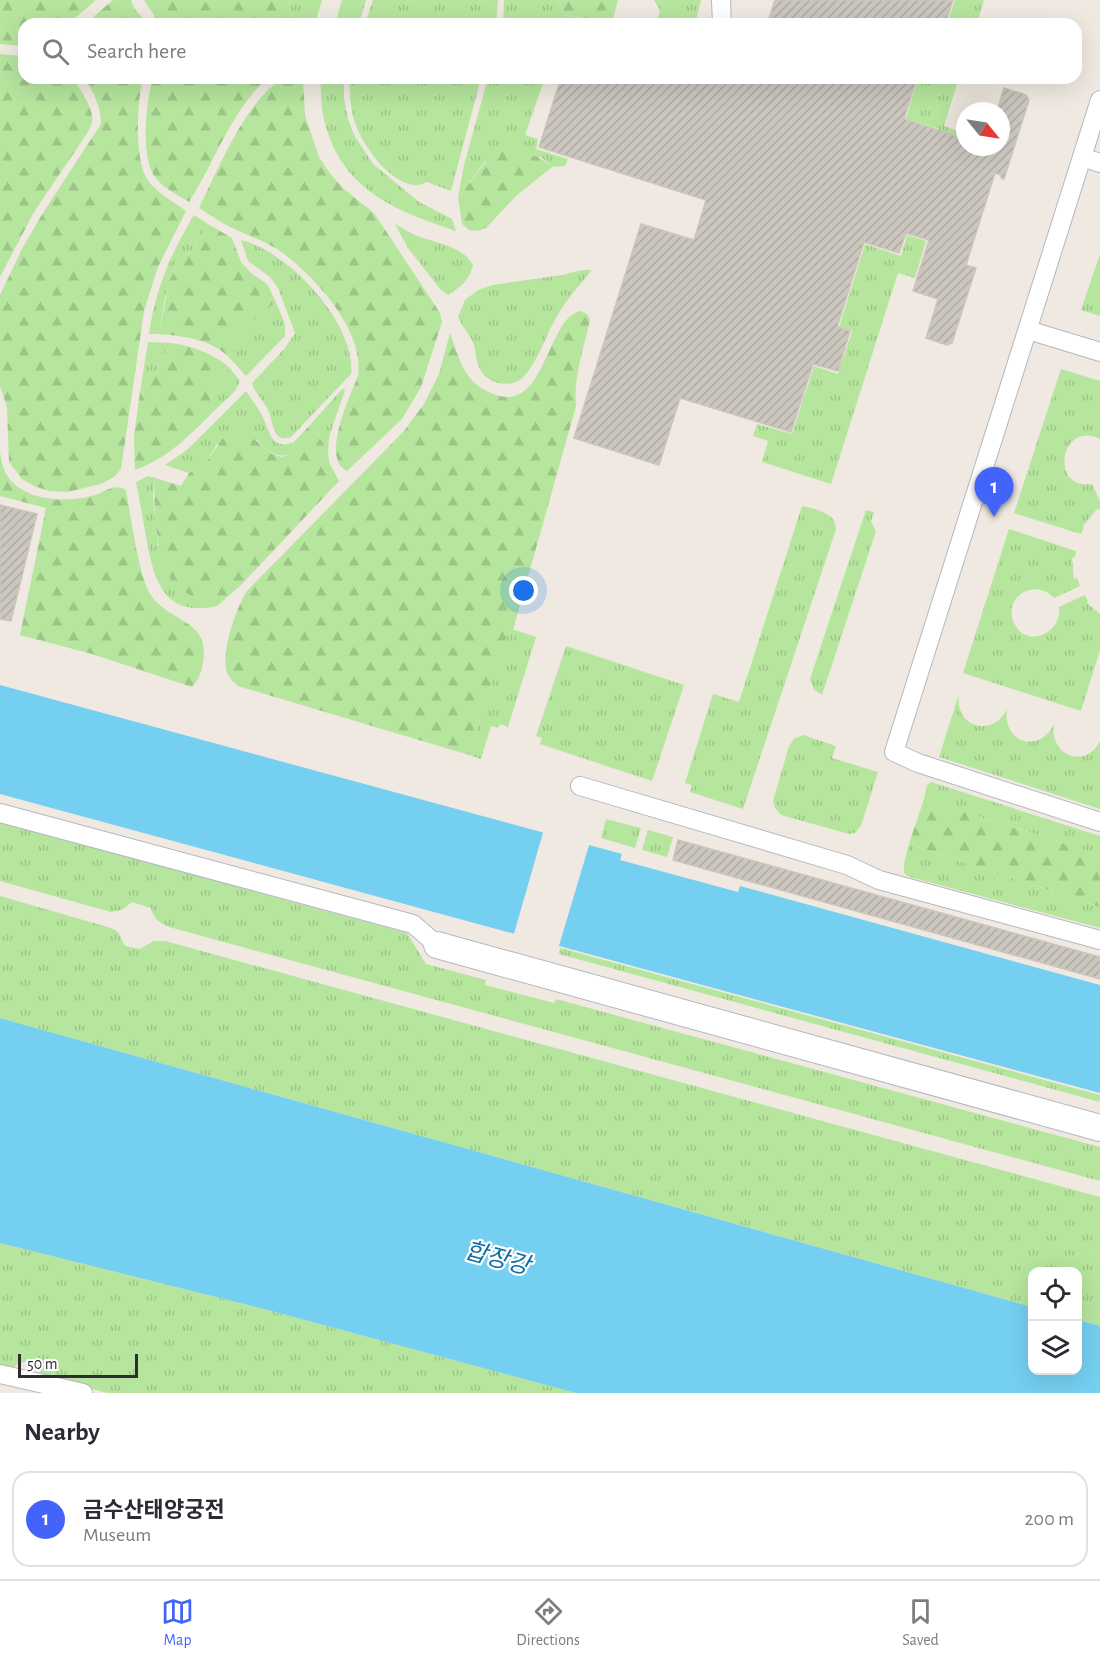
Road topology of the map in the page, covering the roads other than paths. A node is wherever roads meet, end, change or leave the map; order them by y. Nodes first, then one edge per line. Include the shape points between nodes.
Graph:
1 (721, 0) edge
2 (722, 18) edge
3 (1100, 100) edge
4 (1082, 157) junction
5 (1100, 163) edge
6 (1028, 330) junction
7 (1100, 352) edge
8 (580, 786) dead end
9 (0, 813) edge
10 (1100, 822) edge
11 (1100, 940) edge
12 (436, 945) joint
13 (1100, 1128) edge
14 (0, 1374) edge
15 (25, 1386) edge
16 (83, 1393) edge

1 - 2 street
3 - 4 street
4 - 5 street
4 - 6 street
6 - 7 street
6 - 10 street via 894,752
8 - 11 street via 847,865 879,880
9 - 12 street via 413,924
12 - 13 street
14 - 15 street
15 - 16 street

